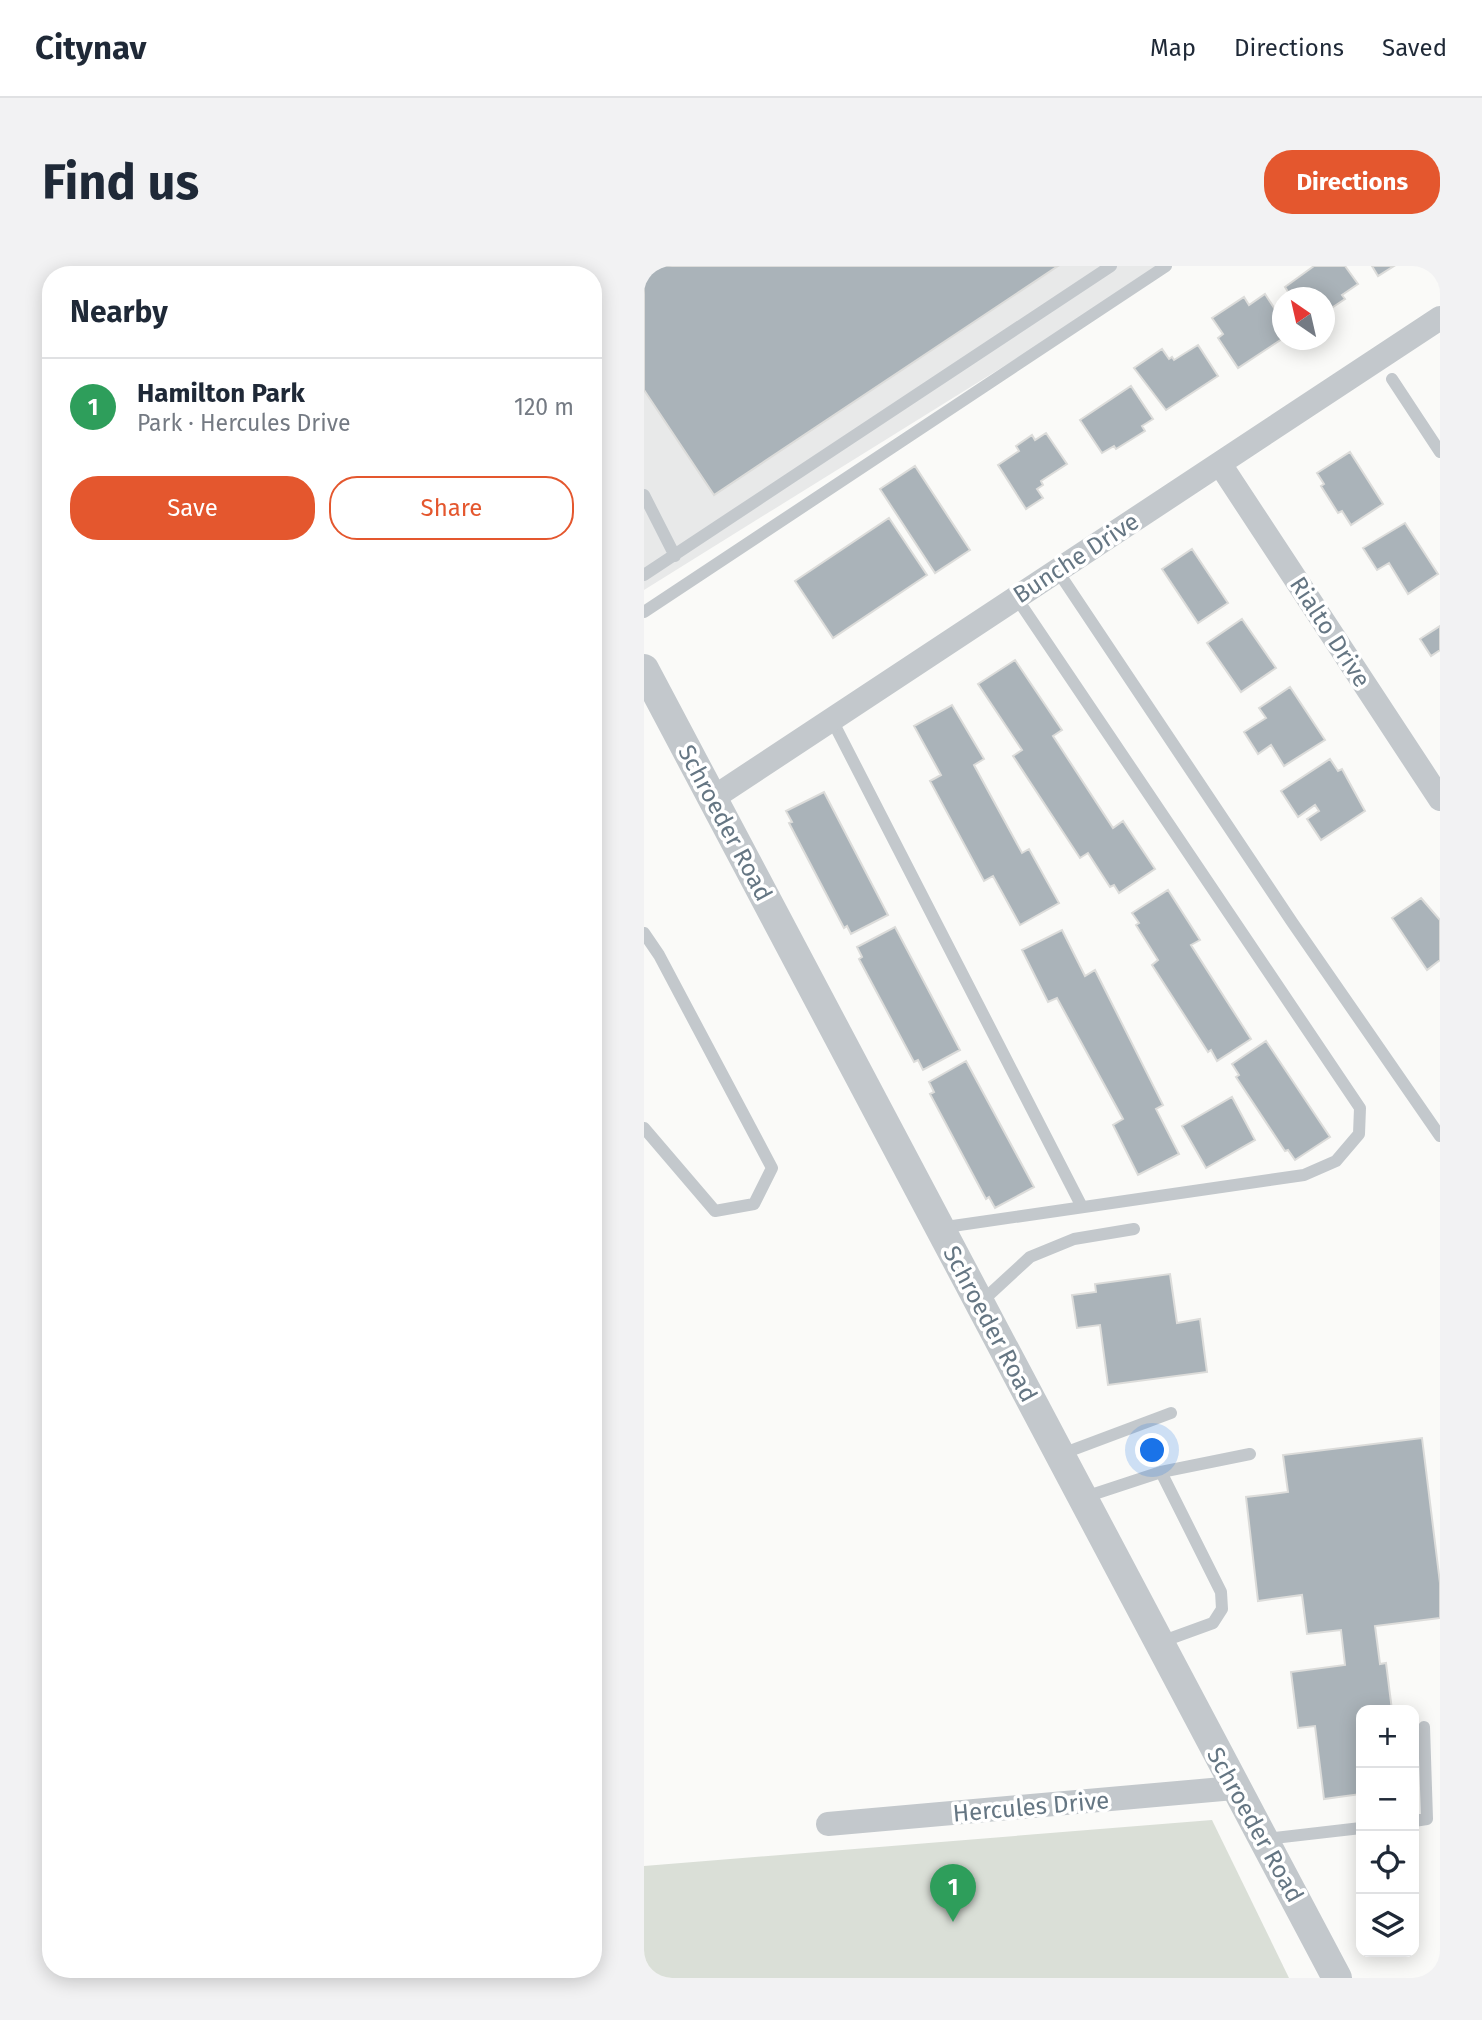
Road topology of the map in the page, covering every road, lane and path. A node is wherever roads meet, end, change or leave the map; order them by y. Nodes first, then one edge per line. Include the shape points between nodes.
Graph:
1 (1111, 266) edge
2 (1166, 266) edge
3 (1440, 318) edge
4 (1392, 379) dead end
5 (1440, 452) edge
6 (1220, 464) junction
7 (644, 495) edge
8 (675, 556) junction
9 (1057, 570) junction
10 (644, 575) edge
11 (1016, 597) junction
12 (644, 612) edge
13 (644, 669) edge
14 (832, 720) junction
15 (1436, 784) edge
16 (713, 798) junction
17 (644, 933) edge
18 (644, 1128) edge
19 (1440, 1136) edge
20 (1081, 1206) junction
21 (939, 1228) junction
22 (1134, 1229) dead end
23 (979, 1304) junction
24 (1171, 1413) dead end
25 (1251, 1454) dead end
26 (1059, 1455) junction
27 (1161, 1472) junction
28 (1082, 1498) junction
29 (1157, 1643) junction
30 (1424, 1727) dead end
31 (1234, 1788) junction
32 (1419, 1820) edge
33 (828, 1824) dead end
34 (1356, 1829) edge
35 (1265, 1839) junction
36 (1337, 1978) edge

1 - 8 lane
2 - 12 lane
3 - 6 street, Bunche Drive
4 - 5 lane
6 - 9 street, Bunche Drive
6 - 15 street, Rialto Drive
7 - 8 lane
8 - 10 lane
9 - 11 street, Bunche Drive
9 - 19 lane
11 - 14 street, Bunche Drive
11 - 20 lane via 1360,1108 1359,1134 1335,1161 1304,1175
13 - 16 street, Schroeder Road
14 - 16 street, Bunche Drive
14 - 20 lane
16 - 21 street, Schroeder Road
17 - 18 lane via 772,1168 754,1204 715,1211
20 - 21 lane
21 - 23 street, Schroeder Road
22 - 23 lane via 1074,1239 1030,1257
23 - 26 street, Schroeder Road
24 - 26 lane
25 - 27 lane
26 - 28 street, Schroeder Road
27 - 28 lane
27 - 29 lane via 1221,1592 1222,1609 1213,1623
28 - 29 street, Schroeder Road
29 - 31 street, Schroeder Road
30 - 32 lane via 1427,1819
31 - 33 street, Hercules Drive
31 - 35 street, Schroeder Road
34 - 35 lane
35 - 36 street, Schroeder Road

